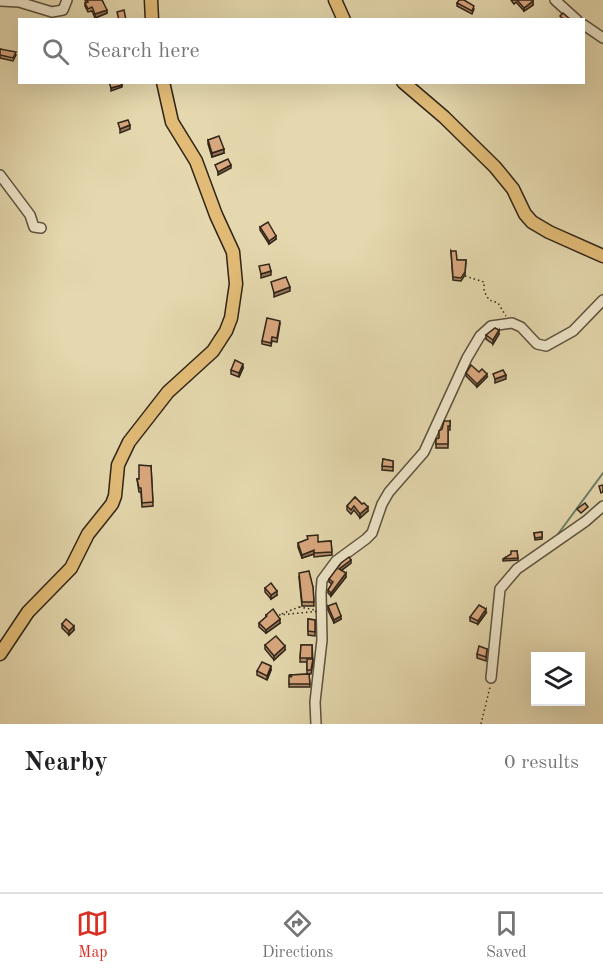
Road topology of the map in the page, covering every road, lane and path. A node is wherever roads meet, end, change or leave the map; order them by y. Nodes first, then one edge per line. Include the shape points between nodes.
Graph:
1 (1, 0) edge
2 (67, 0) edge
3 (151, 0) edge
4 (335, 0) edge
5 (555, 0) edge
6 (152, 18) edge
7 (343, 18) edge
8 (575, 18) edge
9 (585, 26) edge
10 (603, 38) edge
11 (163, 84) edge
12 (405, 84) edge
13 (0, 175) edge
14 (41, 228) dead end
15 (603, 256) edge
16 (463, 276) edge
17 (603, 300) edge
18 (512, 324) junction
19 (603, 506) edge
20 (321, 611) junction
21 (0, 654) edge
22 (490, 683) joint
23 (316, 724) edge
24 (481, 724) edge

1 - 2 street via 52,12 63,10
3 - 6 main road
4 - 7 main road
5 - 8 street
9 - 10 street
11 - 21 main road via 172,122 196,161 233,252 236,284 231,318 213,351 168,392 129,442 118,465 112,504 88,534 71,568 28,612
12 - 15 main road via 495,167 532,222
13 - 14 street via 30,215 34,227
16 - 18 path via 484,282 489,300 498,303
17 - 18 street via 573,331 546,346 537,344 521,327
18 - 20 street via 491,326 473,345 430,442 389,492 372,533 327,572 321,588
19 - 22 street via 517,569 501,589
20 - 20 path via 299,607 279,615 310,612
20 - 23 street
22 - 24 path

